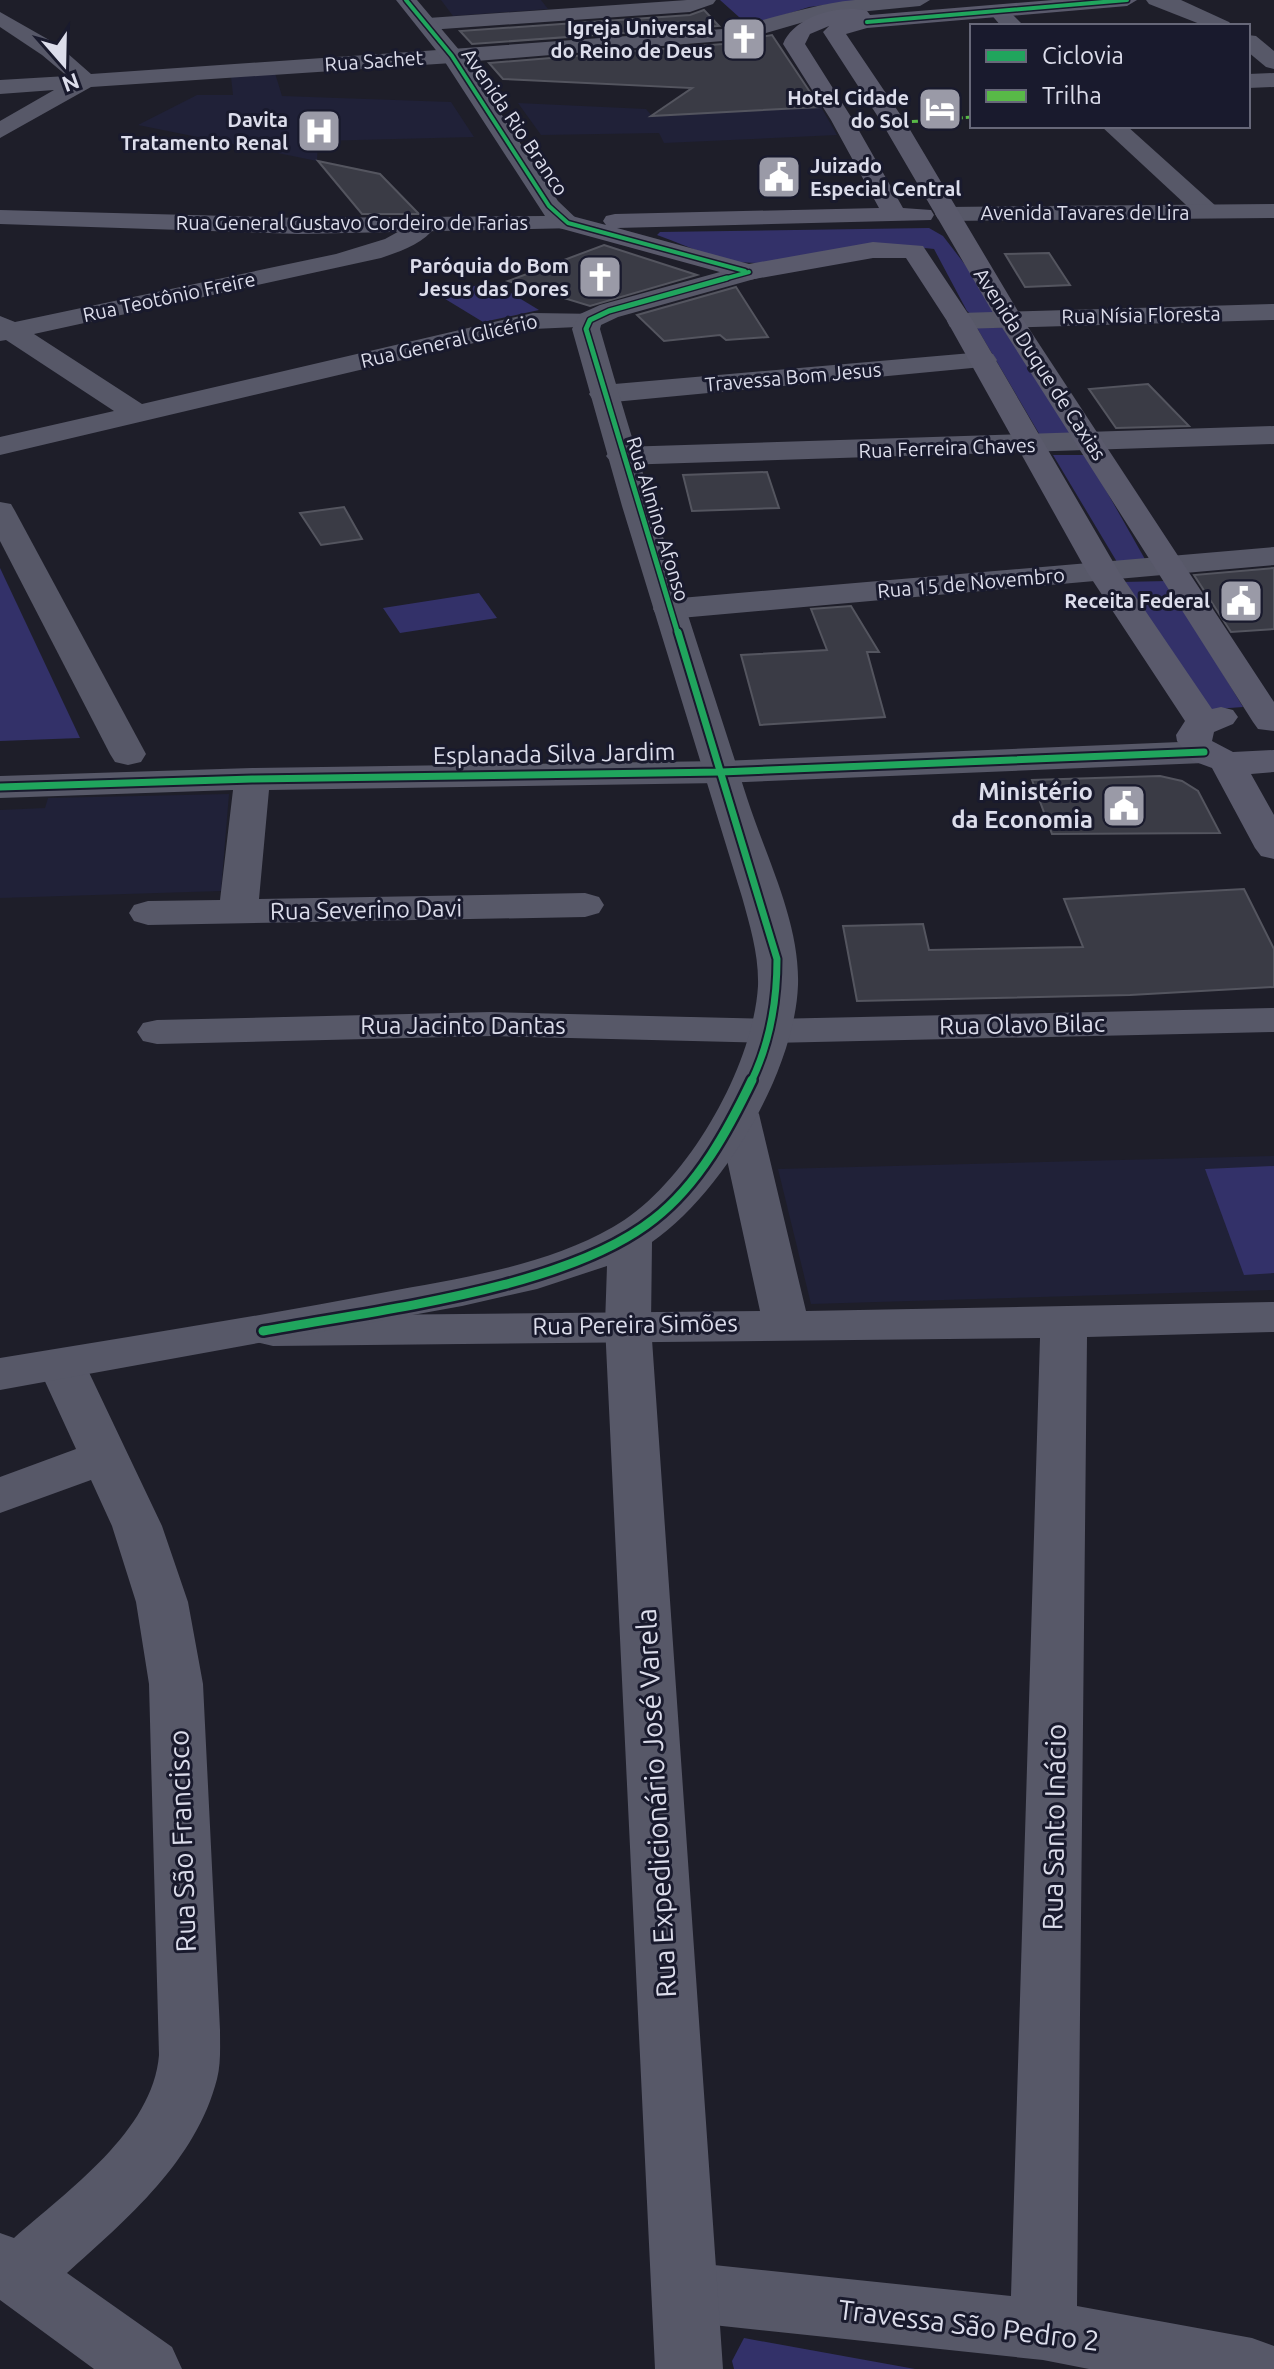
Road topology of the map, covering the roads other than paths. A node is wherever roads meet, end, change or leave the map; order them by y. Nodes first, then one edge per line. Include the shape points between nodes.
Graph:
1 (406, 0) edge
2 (706, 0) edge
3 (920, 0) edge
4 (1033, 0) edge
5 (1127, 0) edge
6 (1170, 1) edge
7 (0, 18) edge
8 (1006, 19) edge
9 (428, 24) junction
10 (1218, 24) edge
11 (1250, 43) edge
12 (452, 56) junction
13 (1274, 62) edge
14 (1274, 80) edge
15 (86, 81) junction
16 (1250, 81) edge
17 (0, 87) edge
18 (1115, 128) edge
19 (0, 131) edge
20 (1274, 211) edge
21 (1208, 212) junction
22 (0, 217) edge
23 (950, 220) junction
24 (568, 223) junction
25 (527, 224) junction
26 (320, 226) junction
27 (423, 226) junction
28 (900, 236) junction
29 (376, 251) junction
30 (339, 261) junction
31 (749, 272) junction
32 (1274, 312) edge
33 (1009, 318) junction
34 (590, 320) junction
35 (960, 321) junction
36 (3, 329) edge
37 (983, 360) junction
38 (603, 394) junction
39 (138, 414) junction
40 (1274, 435) edge
41 (1091, 443) junction
42 (1031, 445) junction
43 (0, 446) edge
44 (621, 456) junction
45 (0, 511) edge
46 (1274, 556) edge
47 (1169, 567) junction
48 (1103, 572) junction
49 (669, 609) junction
50 (1272, 723) edge
51 (1207, 741) junction
52 (128, 754) junction
53 (718, 757) junction
54 (0, 759) edge
55 (1274, 761) edge
56 (350, 763) junction
57 (252, 779) junction
58 (0, 787) edge
59 (1274, 848) edge
60 (585, 905) dead end
61 (238, 912) junction
62 (148, 913) dead end
63 (1274, 1020) edge
64 (770, 1031) junction
65 (157, 1032) dead end
66 (738, 1114) junction
67 (630, 1236) junction
68 (1274, 1317) edge
69 (786, 1324) junction
70 (1064, 1324) junction
71 (628, 1325) junction
72 (263, 1331) junction
73 (61, 1364) junction
74 (0, 1374) edge
75 (104, 1457) junction
76 (0, 1496) edge
77 (10, 2268) edge
78 (685, 2292) junction
79 (1043, 2330) junction
80 (148, 2369) edge
81 (689, 2369) edge
82 (1252, 2369) edge

1 - 9 main road, Avenida Rio Branco
2 - 9 street via 690,6
3 - 12 street, Rua Sachet via 826,9 747,32
4 - 28 main road, Avenida Duque de Caxias via 827,20 797,33 794,44 848,130
5 - 8 main road
6 - 10 street
7 - 15 street
8 - 23 main road, Avenida Duque de Caxias via 867,22 834,32
9 - 12 main road, Avenida Rio Branco
11 - 13 street
12 - 15 street, Rua Sachet
12 - 24 main road, Avenida Rio Branco via 549,206
14 - 16 street
15 - 17 street, Rua Sachet
15 - 19 street
18 - 21 street
20 - 21 street, Avenida Tavares de Lira
21 - 23 street, Avenida Tavares de Lira
22 - 26 main road, Rua General Gustavo Cordeiro de Farias
23 - 28 main road, Rua General Glicério
23 - 33 main road, Avenida Duque de Caxias
24 - 25 main road, Rua General Gustavo Cordeiro de Farias
24 - 28 main road, Rua General Gustavo Cordeiro de Farias via 849,217 870,220
24 - 31 main road
25 - 27 main road, Rua General Gustavo Cordeiro de Farias
25 - 29 main road
26 - 27 main road, Rua General Gustavo Cordeiro de Farias
26 - 30 street via 342,232 359,245
27 - 29 street, Rua Teotônio Freire
28 - 31 main road, Rua General Glicério via 873,250
28 - 35 main road, Avenida Duque de Caxias
29 - 30 street, Rua Teotônio Freire
30 - 36 street, Rua Teotônio Freire
31 - 34 street, Rua General Glicério
32 - 33 street, Rua Nísia Floresta
33 - 35 street, Rua Nísia Floresta
33 - 41 main road, Avenida Duque de Caxias
34 - 38 street, Rua Almino Afonso via 586,329
34 - 39 street, Rua General Glicério via 533,321
35 - 37 main road, Avenida Duque de Caxias
36 - 39 street
37 - 38 street, Travessa Bom Jesus
37 - 42 main road, Avenida Duque de Caxias
38 - 44 street, Rua Almino Afonso
39 - 43 street, Rua General Glicério
40 - 41 street, Rua Ferreira Chaves
41 - 42 street, Rua Ferreira Chaves
41 - 47 main road, Avenida Duque de Caxias
42 - 44 street, Rua Ferreira Chaves
42 - 48 main road, Avenida Duque de Caxias
44 - 49 street, Rua Almino Afonso
45 - 52 street
46 - 47 street, Rua 15 de Novembro
47 - 48 street, Rua 15 de Novembro
47 - 50 main road, Avenida Duque de Caxias
48 - 49 street, Rua 15 de Novembro
48 - 51 main road, Avenida Duque de Caxias
49 - 53 street, Rua Almino Afonso
50 - 51 main road via 1234,716
51 - 53 street, Esplanada Silva Jardim
51 - 55 main road via 1250,764
51 - 59 main road, Avenida Duque de Caxias
52 - 54 street, Esplanada Silva Jardim
52 - 56 street, Esplanada Silva Jardim
53 - 56 street, Esplanada Silva Jardim
53 - 64 street, Rua Almino Afonso via 777,960
56 - 57 street, Esplanada Silva Jardim
57 - 58 street, Esplanada Silva Jardim
57 - 61 street
60 - 61 street, Rua Severino Davi
61 - 62 street, Rua Severino Davi
63 - 64 street, Rua Olavo Bilac
64 - 65 street, Rua Jacinto Dantas via 491,1024
64 - 66 street, Rua Almino Afonso
66 - 67 street, Rua Almino Afonso via 680,1194
66 - 69 street
67 - 71 street, Rua Expedicionário José Varela
67 - 72 street, Rua Almino Afonso via 581,1259 522,1277
68 - 70 street, Rua Pereira Simões
69 - 70 street, Rua Pereira Simões
69 - 71 street, Rua Pereira Simões
70 - 79 street, Rua Santo Inácio
71 - 72 street, Rua Pereira Simões
71 - 78 street, Rua Expedicionário José Varela
72 - 73 street, Rua Pereira Simões
73 - 74 street, Rua Pereira Simões
73 - 75 street, Rua São Francisco
75 - 76 street
75 - 77 street, Rua São Francisco via 137,1526 162,1602 176,1684 190,2030 186,2080 170,2119 140,2162
77 - 80 street
78 - 79 street, Travessa São Pedro 2
78 - 81 street, Rua Expedicionário José Varela
79 - 82 street, Travessa São Pedro 2

